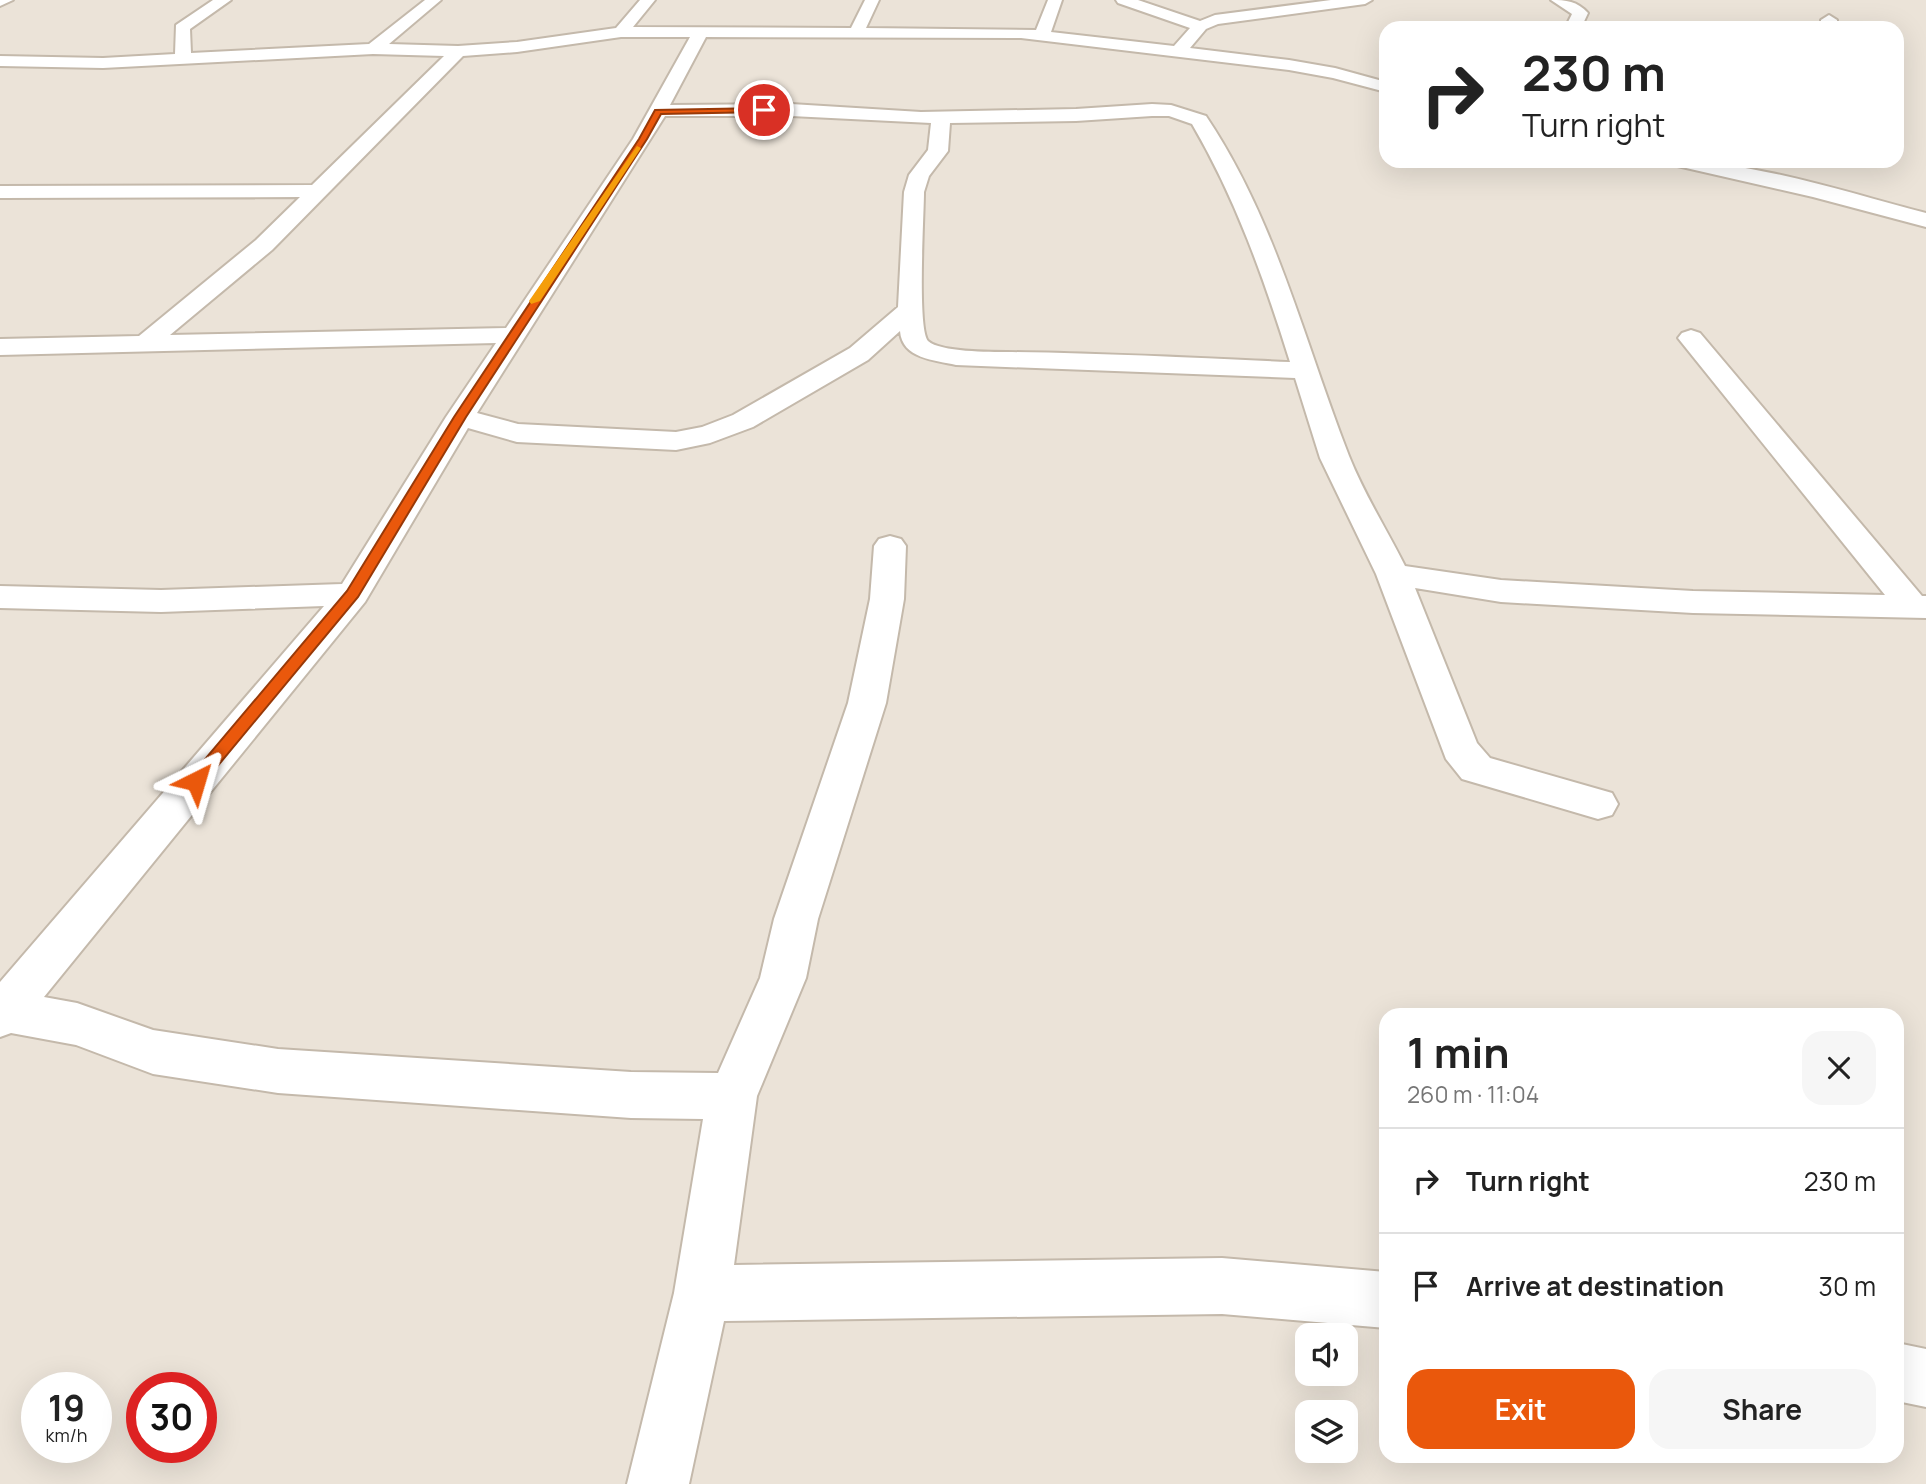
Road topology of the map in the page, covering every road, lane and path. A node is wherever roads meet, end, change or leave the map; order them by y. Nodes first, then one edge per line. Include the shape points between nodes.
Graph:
1 (6, 0) edge
2 (224, 0) edge
3 (434, 0) edge
4 (648, 0) edge
5 (873, 0) edge
6 (1055, 0) edge
7 (1123, 0) edge
8 (1365, 0) edge
9 (1558, 0) edge
10 (0, 2) edge
11 (1576, 21) edge
12 (1200, 26) junction
13 (621, 32) junction
14 (701, 32) junction
15 (856, 33) junction
16 (1042, 34) junction
17 (373, 49) junction
18 (458, 51) junction
19 (1179, 51) junction
20 (183, 60) junction
21 (0, 61) edge
22 (1379, 85) edge
23 (658, 111) junction
24 (942, 117) junction
25 (1712, 168) edge
26 (1810, 168) edge
27 (317, 191) junction
28 (1816, 191) junction
29 (0, 192) edge
30 (1926, 220) edge
31 (910, 309) junction
32 (514, 334) junction
33 (1691, 338) dead end
34 (148, 341) junction
35 (0, 347) edge
36 (1306, 370) junction
37 (460, 417) junction
38 (517, 433) junction
39 (439, 450) junction
40 (890, 546) dead end
41 (1393, 574) junction
42 (353, 594) junction
43 (0, 597) edge
44 (1919, 607) edge
45 (1598, 804) dead end
46 (2, 1013) edge
47 (732, 1096) junction
48 (702, 1293) junction
49 (1379, 1299) edge
50 (1904, 1373) edge
51 (1926, 1378) edge
52 (658, 1484) edge

1 - 10 street
2 - 20 street via 182,28
3 - 17 street
4 - 13 street
5 - 15 street
6 - 16 street
7 - 12 street
8 - 12 street via 1227,17
9 - 11 street via 1580,13
12 - 19 street
13 - 14 street
13 - 18 street
14 - 15 street
14 - 23 street
15 - 16 street
16 - 19 street
17 - 18 street
17 - 20 street
18 - 27 street
19 - 22 street via 1312,69
20 - 21 street
23 - 24 street via 791,110
23 - 32 street
24 - 31 street via 938,151 919,176 914,192
24 - 36 street via 1152,110 1199,120 1228,168 1267,257
25 - 28 street
26 - 28 street
27 - 29 street
27 - 34 street via 264,245
28 - 30 street
31 - 36 street via 917,346 956,357
31 - 38 street via 859,354 710,435 676,440
32 - 34 street
32 - 37 street
33 - 44 street
34 - 35 street
36 - 41 street via 1335,458
37 - 38 street
37 - 39 street
38 - 39 street
39 - 42 street
40 - 47 street via 887,600 867,703 796,919 783,978
41 - 44 street via 1527,593
41 - 45 street via 1460,749 1476,769
42 - 43 street via 161,601
42 - 46 street
46 - 47 street via 77,1024 153,1052 278,1071 631,1095
47 - 48 street
48 - 49 street via 1222,1286
48 - 52 street
50 - 51 street

